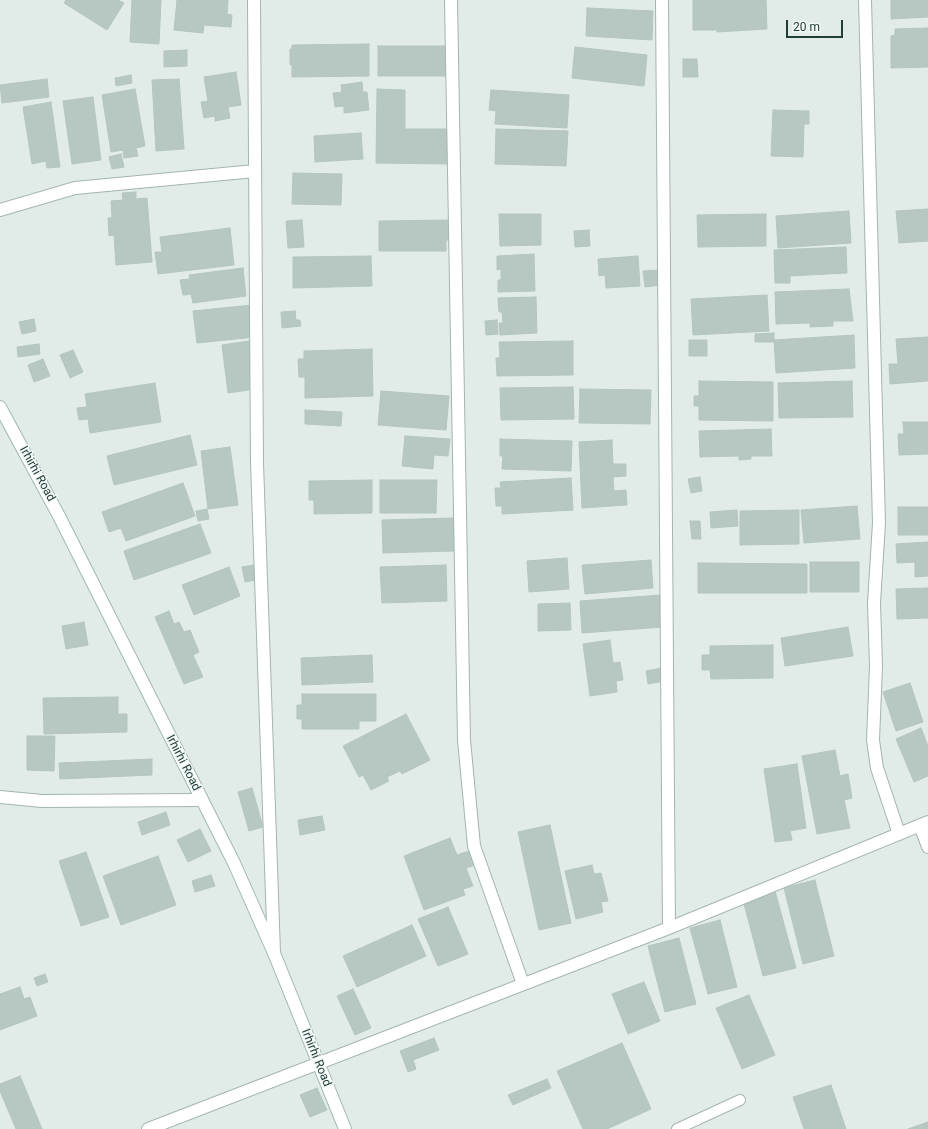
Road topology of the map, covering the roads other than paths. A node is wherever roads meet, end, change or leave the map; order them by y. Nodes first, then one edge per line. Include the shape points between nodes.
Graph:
1 (254, 0) edge
2 (451, 0) edge
3 (662, 0) edge
4 (865, 0) edge
5 (255, 171) junction
6 (0, 210) edge
7 (0, 407) edge
8 (0, 797) edge
9 (201, 800) junction
10 (924, 824) edge
11 (898, 834) junction
12 (928, 847) edge
13 (669, 928) junction
14 (274, 953) junction
15 (523, 984) junction
16 (318, 1064) junction
17 (740, 1100) dead end
18 (148, 1129) edge
19 (345, 1129) edge
20 (677, 1129) edge

1 - 5 street
2 - 15 street via 464,740 474,846
3 - 13 street
4 - 11 street via 878,523 874,603 876,666 873,740 877,768
5 - 6 street via 75,188
5 - 14 street via 257,463
7 - 9 street, Irhirhi Road via 59,516
8 - 9 street via 42,801
9 - 14 street, Irhirhi Road via 234,863
10 - 11 street
10 - 12 street
11 - 13 street
13 - 15 street
14 - 16 street, Irhirhi Road
15 - 16 street
16 - 18 street
16 - 19 street, Irhirhi Road
17 - 20 lane

